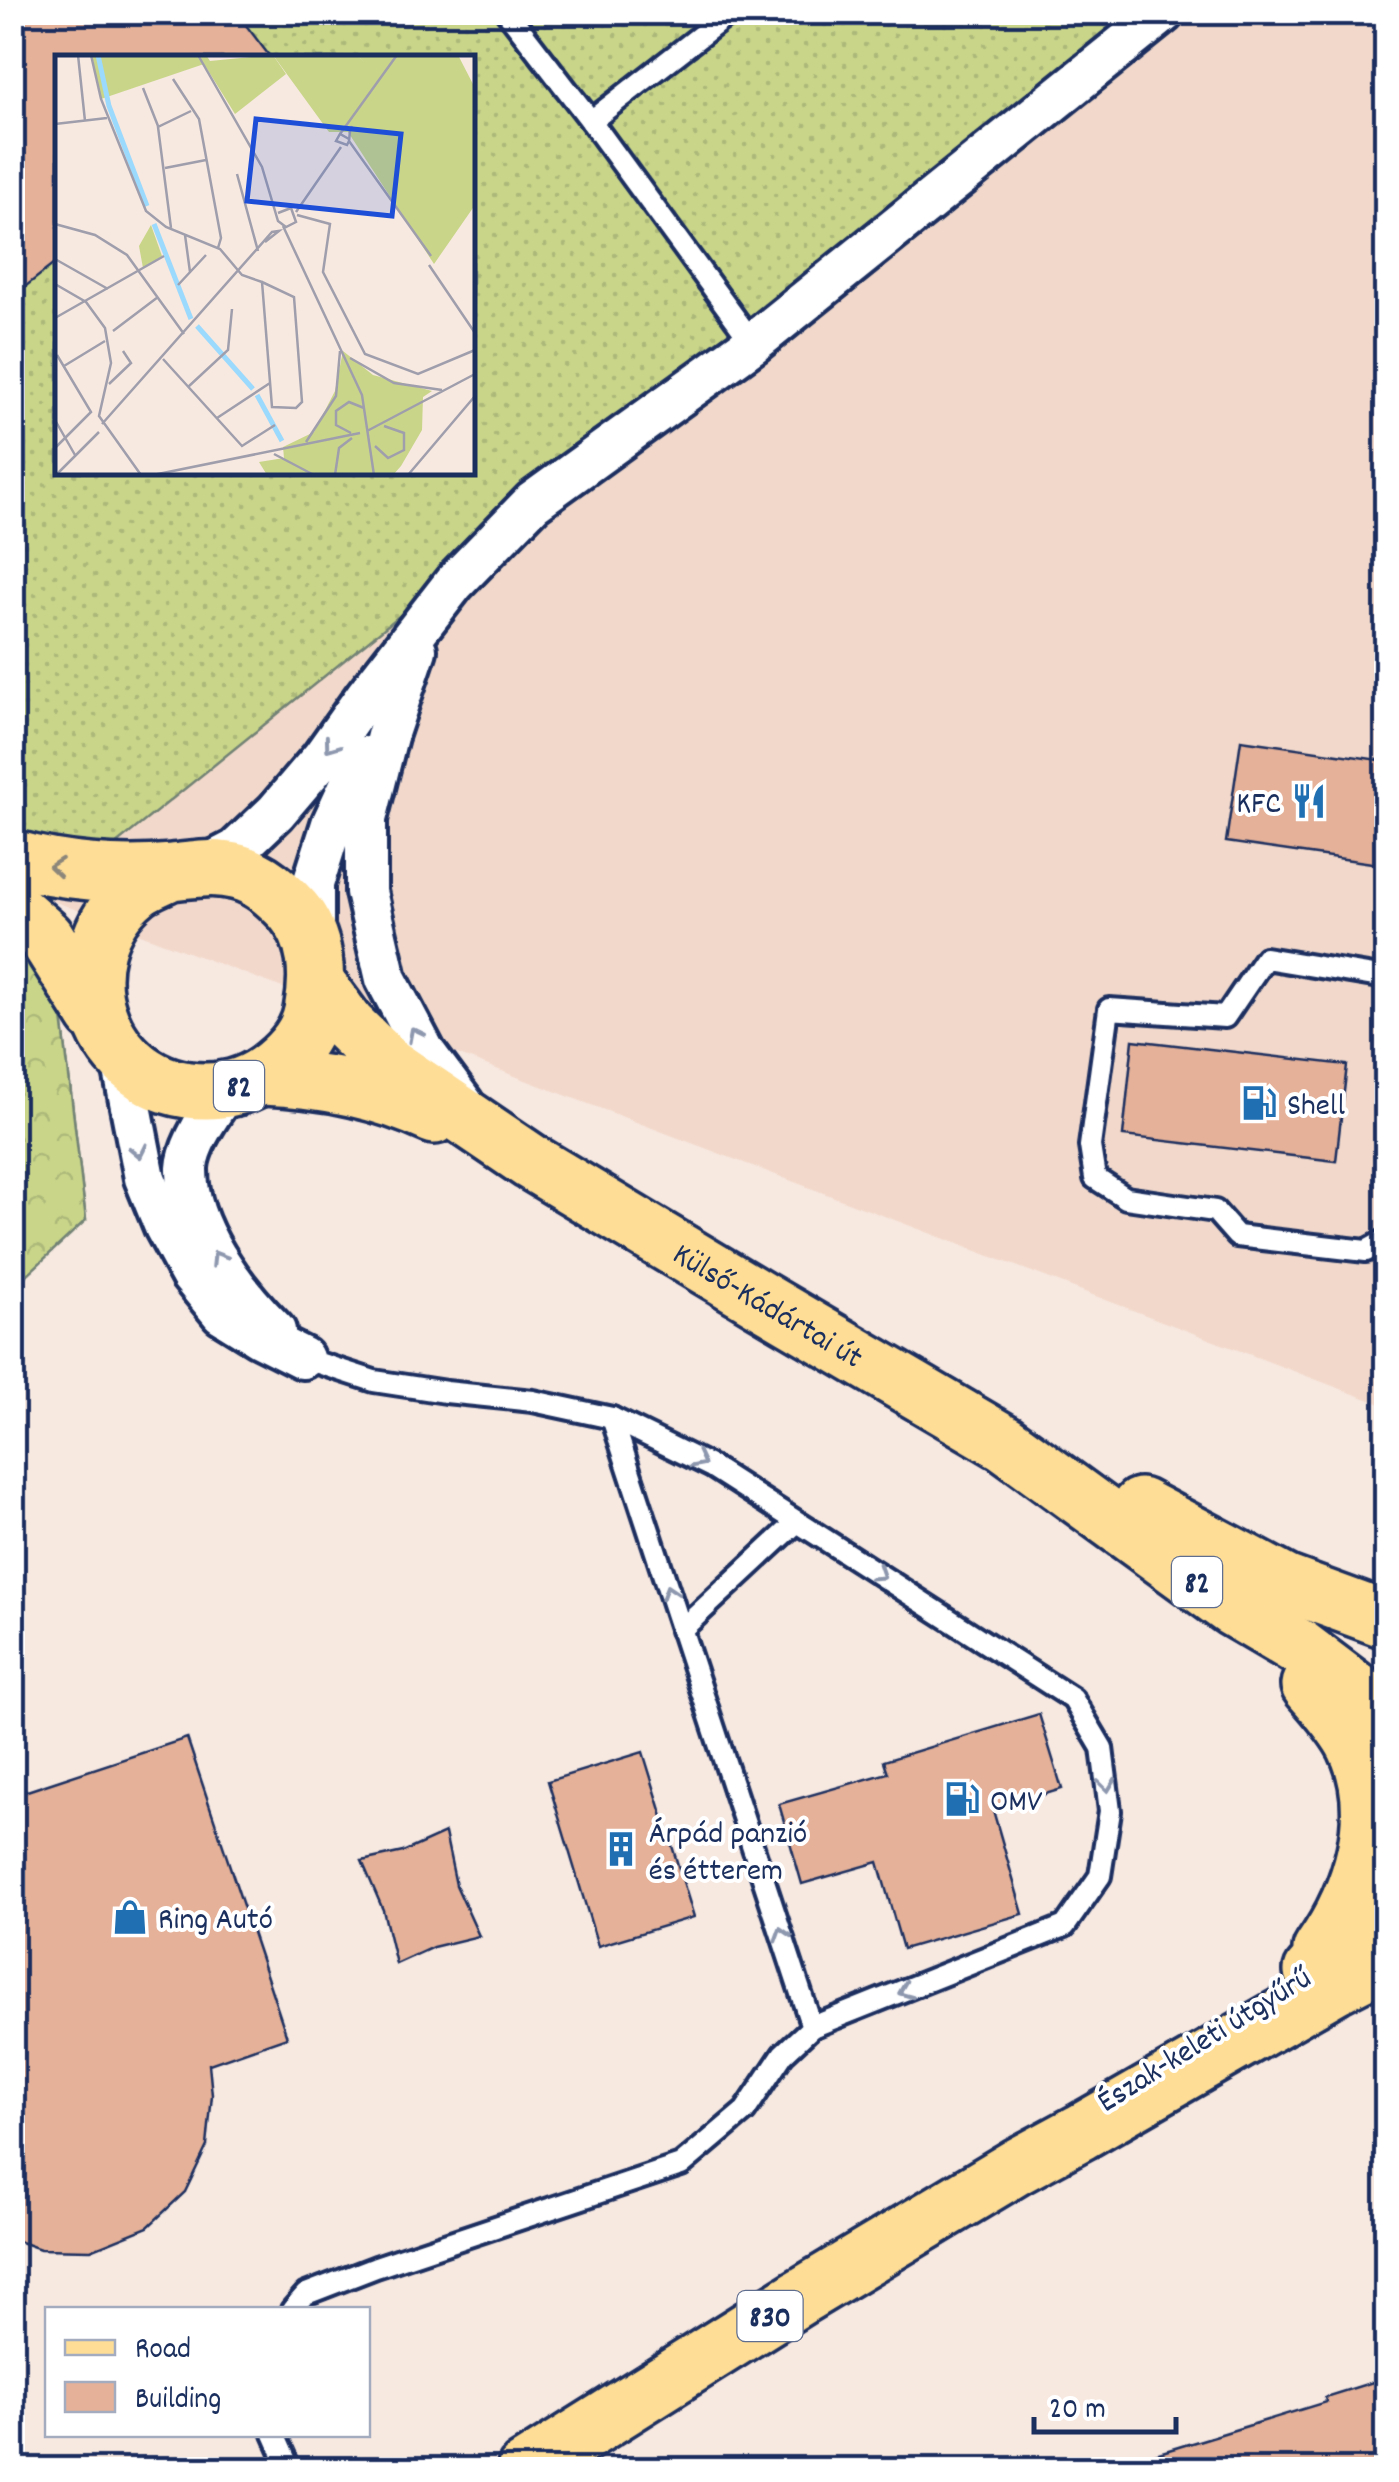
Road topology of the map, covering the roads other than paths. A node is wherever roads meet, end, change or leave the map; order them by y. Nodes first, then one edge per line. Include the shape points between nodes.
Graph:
1 (506, 12) edge
2 (731, 12) edge
3 (1164, 12) edge
4 (591, 121) junction
5 (753, 343) junction
6 (454, 584) junction
7 (416, 650) junction
8 (12, 858) edge
9 (188, 869) junction
10 (12, 907) edge
11 (315, 966) junction
12 (1386, 978) edge
13 (110, 1039) junction
14 (244, 1084) junction
15 (514, 1150) junction
16 (1386, 1240) edge
17 (303, 1358) junction
18 (612, 1418) junction
19 (1004, 1443) junction
20 (797, 1522) junction
21 (1285, 1583) junction
22 (1386, 1590) edge
23 (1232, 1608) junction
24 (1386, 1620) edge
25 (681, 1630) junction
26 (1386, 1723) edge
27 (1386, 1910) edge
28 (1386, 1960) edge
29 (1298, 1980) junction
30 (1386, 1998) edge
31 (812, 2027) junction
32 (1018, 2166) junction
33 (295, 2307) edge
34 (275, 2437) edge
35 (290, 2470) edge
36 (525, 2470) edge

1 - 4 lane
2 - 4 lane
3 - 5 street
4 - 5 lane
5 - 6 street via 533,502
6 - 7 street
6 -> 9 street via 276,812 236,850
7 - 11 street via 332,824 313,884
15 -> 7 street via 464,1104 425,1053 386,979 366,892 366,819
9 -> 8 main road, Külső-Kádártai út / 82 via 97,872
9 - 11 main road, Külső-Kádártai út / 82 via 241,872 273,889 298,916
9 - 13 main road via 138,888 112,914 97,947 92,985
10 - 13 main road, Külső-Kádártai út / 82 via 46,938
11 - 14 main road, 82 via 311,1020 291,1052
11 - 15 main road, Külső-Kádártai út / 82 via 348,1026 388,1065
12 - 16 lane via 1266,958 1225,1017 1109,1008 1090,1146 1095,1178 1126,1198 1215,1211 1237,1236 1366,1251
13 - 14 main road, Külső-Kádártai út / 82 via 151,1079 187,1091
13 -> 17 street via 145,1178 192,1276 222,1312
14 - 15 main road, Külső-Kádártai út / 82 via 296,1078 335,1085 413,1106
17 -> 14 street via 256,1312 192,1210 187,1165 205,1120
15 - 19 main road, Külső-Kádártai út / 82
17 - 18 lane via 374,1381 533,1400
18 -> 20 lane via 712,1468
25 -> 18 lane
19 - 21 main road, 82 via 1051,1459
19 - 23 main road, 82
20 - 25 lane
20 -> 31 lane via 1073,1699 1102,1748 1110,1811 1100,1876 1065,1926
21 - 22 street via 1320,1574
21 - 24 main road, 82
23 - 26 main road, 82 via 1314,1658
23 - 29 main road via 1332,1712 1364,1770 1368,1841 1357,1884 1341,1921
31 -> 25 lane
27 - 29 main road, Észak-keleti útgyűrű / 830 via 1354,1943
28 - 32 main road, Észak-keleti útgyűrű / 830
29 - 32 main road, Észak-keleti útgyűrű / 830 via 1071,2119
30 - 32 main road, 830 via 1176,2111 1089,2148
31 - 33 lane via 782,2054 746,2112 681,2165 376,2267 306,2294
32 - 36 main road, Észak-keleti útgyűrű / 830
34 - 35 lane

